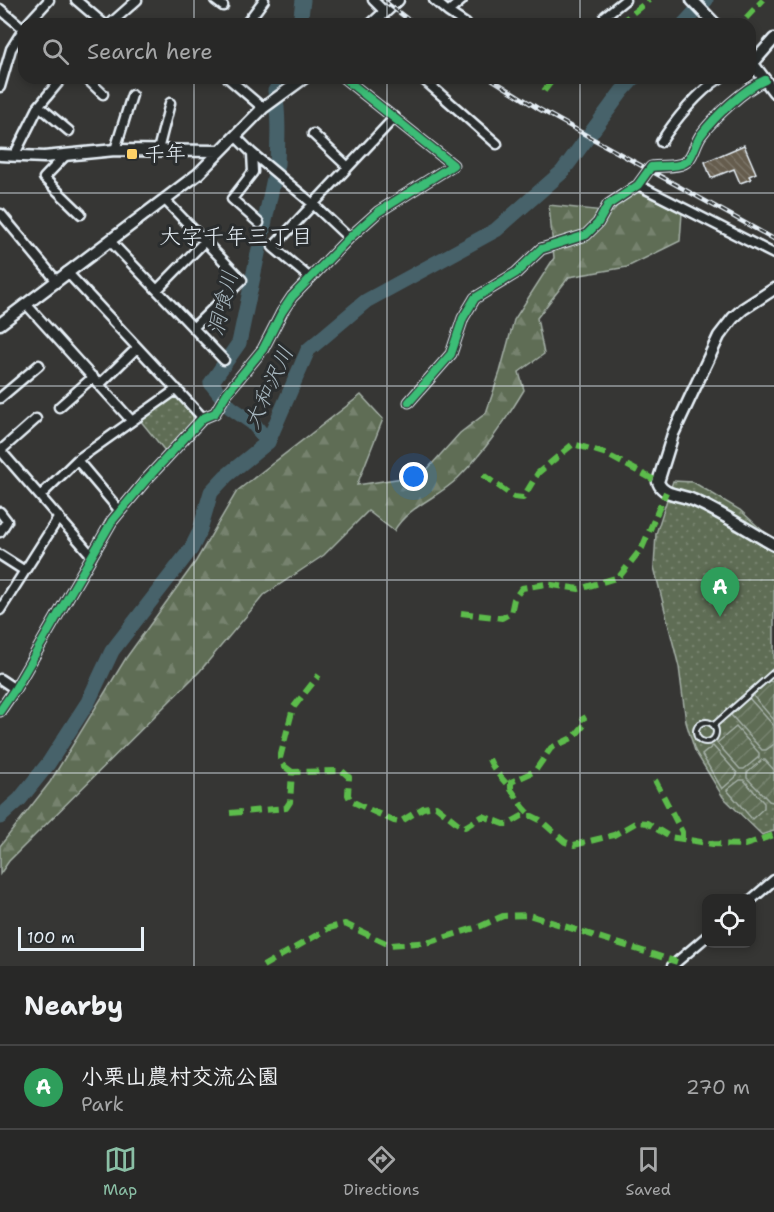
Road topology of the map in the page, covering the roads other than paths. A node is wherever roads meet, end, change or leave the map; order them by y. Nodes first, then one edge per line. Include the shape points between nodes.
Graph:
1 (49, 0) edge
2 (76, 0) edge
3 (137, 0) edge
4 (215, 0) edge
5 (264, 0) edge
6 (373, 0) edge
7 (398, 0) edge
8 (434, 0) edge
9 (462, 0) edge
10 (625, 0) edge
11 (692, 0) edge
12 (223, 6) dead end
13 (0, 9) edge
14 (385, 12) junction
15 (448, 12) junction
16 (606, 16) dead end
17 (32, 18) edge
18 (97, 18) edge
19 (117, 18) edge
20 (250, 18) edge
21 (378, 18) edge
22 (457, 18) edge
23 (709, 18) edge
24 (18, 23) edge
25 (18, 37) edge
26 (774, 39) edge
27 (756, 57) edge
28 (756, 68) edge
29 (765, 80) junction
30 (57, 84) edge
31 (93, 84) edge
32 (235, 84) edge
33 (296, 84) edge
34 (352, 84) edge
35 (429, 84) edge
36 (710, 84) edge
37 (0, 87) edge
38 (774, 92) edge
39 (104, 93) dead end
40 (132, 95) dead end
41 (170, 103) dead end
42 (39, 106) junction
43 (263, 108) junction
44 (395, 117) junction
45 (69, 131) dead end
46 (313, 134) dead end
47 (235, 136) junction
48 (661, 142) dead end
49 (497, 144) dead end
50 (115, 150) junction
51 (158, 150) junction
52 (220, 151) junction
53 (252, 153) junction
54 (0, 154) edge
55 (14, 156) junction
56 (65, 156) junction
57 (348, 167) junction
58 (638, 185) junction
59 (165, 200) junction
60 (313, 204) junction
61 (1, 214) edge
62 (81, 214) dead end
63 (259, 223) dead end
64 (349, 238) junction
65 (110, 241) junction
66 (204, 242) junction
67 (774, 254) edge
68 (67, 272) junction
69 (309, 278) junction
70 (56, 280) junction
71 (774, 289) edge
72 (157, 290) junction
73 (26, 304) junction
74 (0, 324) edge
75 (193, 328) junction
76 (137, 348) junction
77 (224, 360) dead end
78 (39, 365) dead end
79 (93, 377) junction
80 (100, 384) junction
81 (177, 389) junction
82 (0, 398) edge
83 (409, 402) dead end
84 (58, 407) dead end
85 (203, 418) junction
86 (36, 419) dead end
87 (131, 420) junction
88 (0, 450) edge
89 (77, 460) junction
90 (41, 495) junction
91 (120, 510) junction
92 (0, 512) edge
93 (59, 517) junction
94 (0, 532) edge
95 (774, 545) edge
96 (0, 555) edge
97 (92, 556) junction
98 (25, 571) junction
99 (0, 610) edge
100 (774, 672) edge
101 (0, 679) edge
102 (15, 689) junction
103 (0, 711) edge
104 (714, 725) junction
105 (774, 880) edge
106 (756, 896) edge
107 (702, 940) edge
108 (672, 966) edge

1 - 17 street
2 - 18 street
3 - 19 street
4 - 12 street
5 - 20 street
6 - 14 street
7 - 14 street
8 - 15 street
9 - 15 street
10 - 16 street
11 - 23 street
13 - 24 street
14 - 21 street
15 - 22 street
25 - 37 street via 10,49
26 - 27 street
28 - 29 street
29 - 38 street
29 - 58 street via 711,123 699,136 686,162 651,167
30 - 42 street
31 - 39 street
32 - 43 street
33 - 43 street
34 - 44 street
35 - 49 street
36 - 48 street
40 - 50 street
41 - 51 street
42 - 45 street
42 - 55 street
43 - 47 street
44 - 57 street
44 - 64 street via 453,165 378,212
46 - 57 street
47 - 52 street
47 - 53 street
50 - 51 street
50 - 56 street
51 - 52 street
52 - 59 street
53 - 60 street
53 - 63 street via 253,172 232,199
54 - 55 street
55 - 56 street
56 - 62 street via 44,178
57 - 60 street
58 - 67 street
58 - 83 street via 608,205 586,235 541,249 516,273 475,298 463,318 451,354
59 - 65 street
59 - 66 street
60 - 64 street
60 - 69 street via 273,247
61 - 70 street
64 - 69 street
65 - 68 street
65 - 72 street
66 - 72 street
66 - 75 street via 242,280
68 - 70 street
68 - 76 street
69 - 85 street via 292,297 263,349 215,413
70 - 73 street
71 - 95 street via 742,309 719,336 673,434 658,482 660,489 701,504
72 - 75 street
73 - 74 street
73 - 79 street
75 - 77 street
76 - 80 street
76 - 81 street
78 - 82 street
79 - 80 street
79 - 84 street
80 - 87 street
81 - 85 street
81 - 87 street
85 - 91 street
86 - 88 street
87 - 89 street
88 - 90 street
89 - 90 street
89 - 91 street
90 - 93 street
91 - 97 street
92 - 94 street via 7,521
93 - 97 street
93 - 98 street
96 - 98 street
97 - 102 street
98 - 99 street
100 - 104 lane
101 - 102 street
102 - 103 street
104 - 104 lane via 717,733 712,740 703,742 697,737 698,724 706,721
105 - 106 street
107 - 108 street

